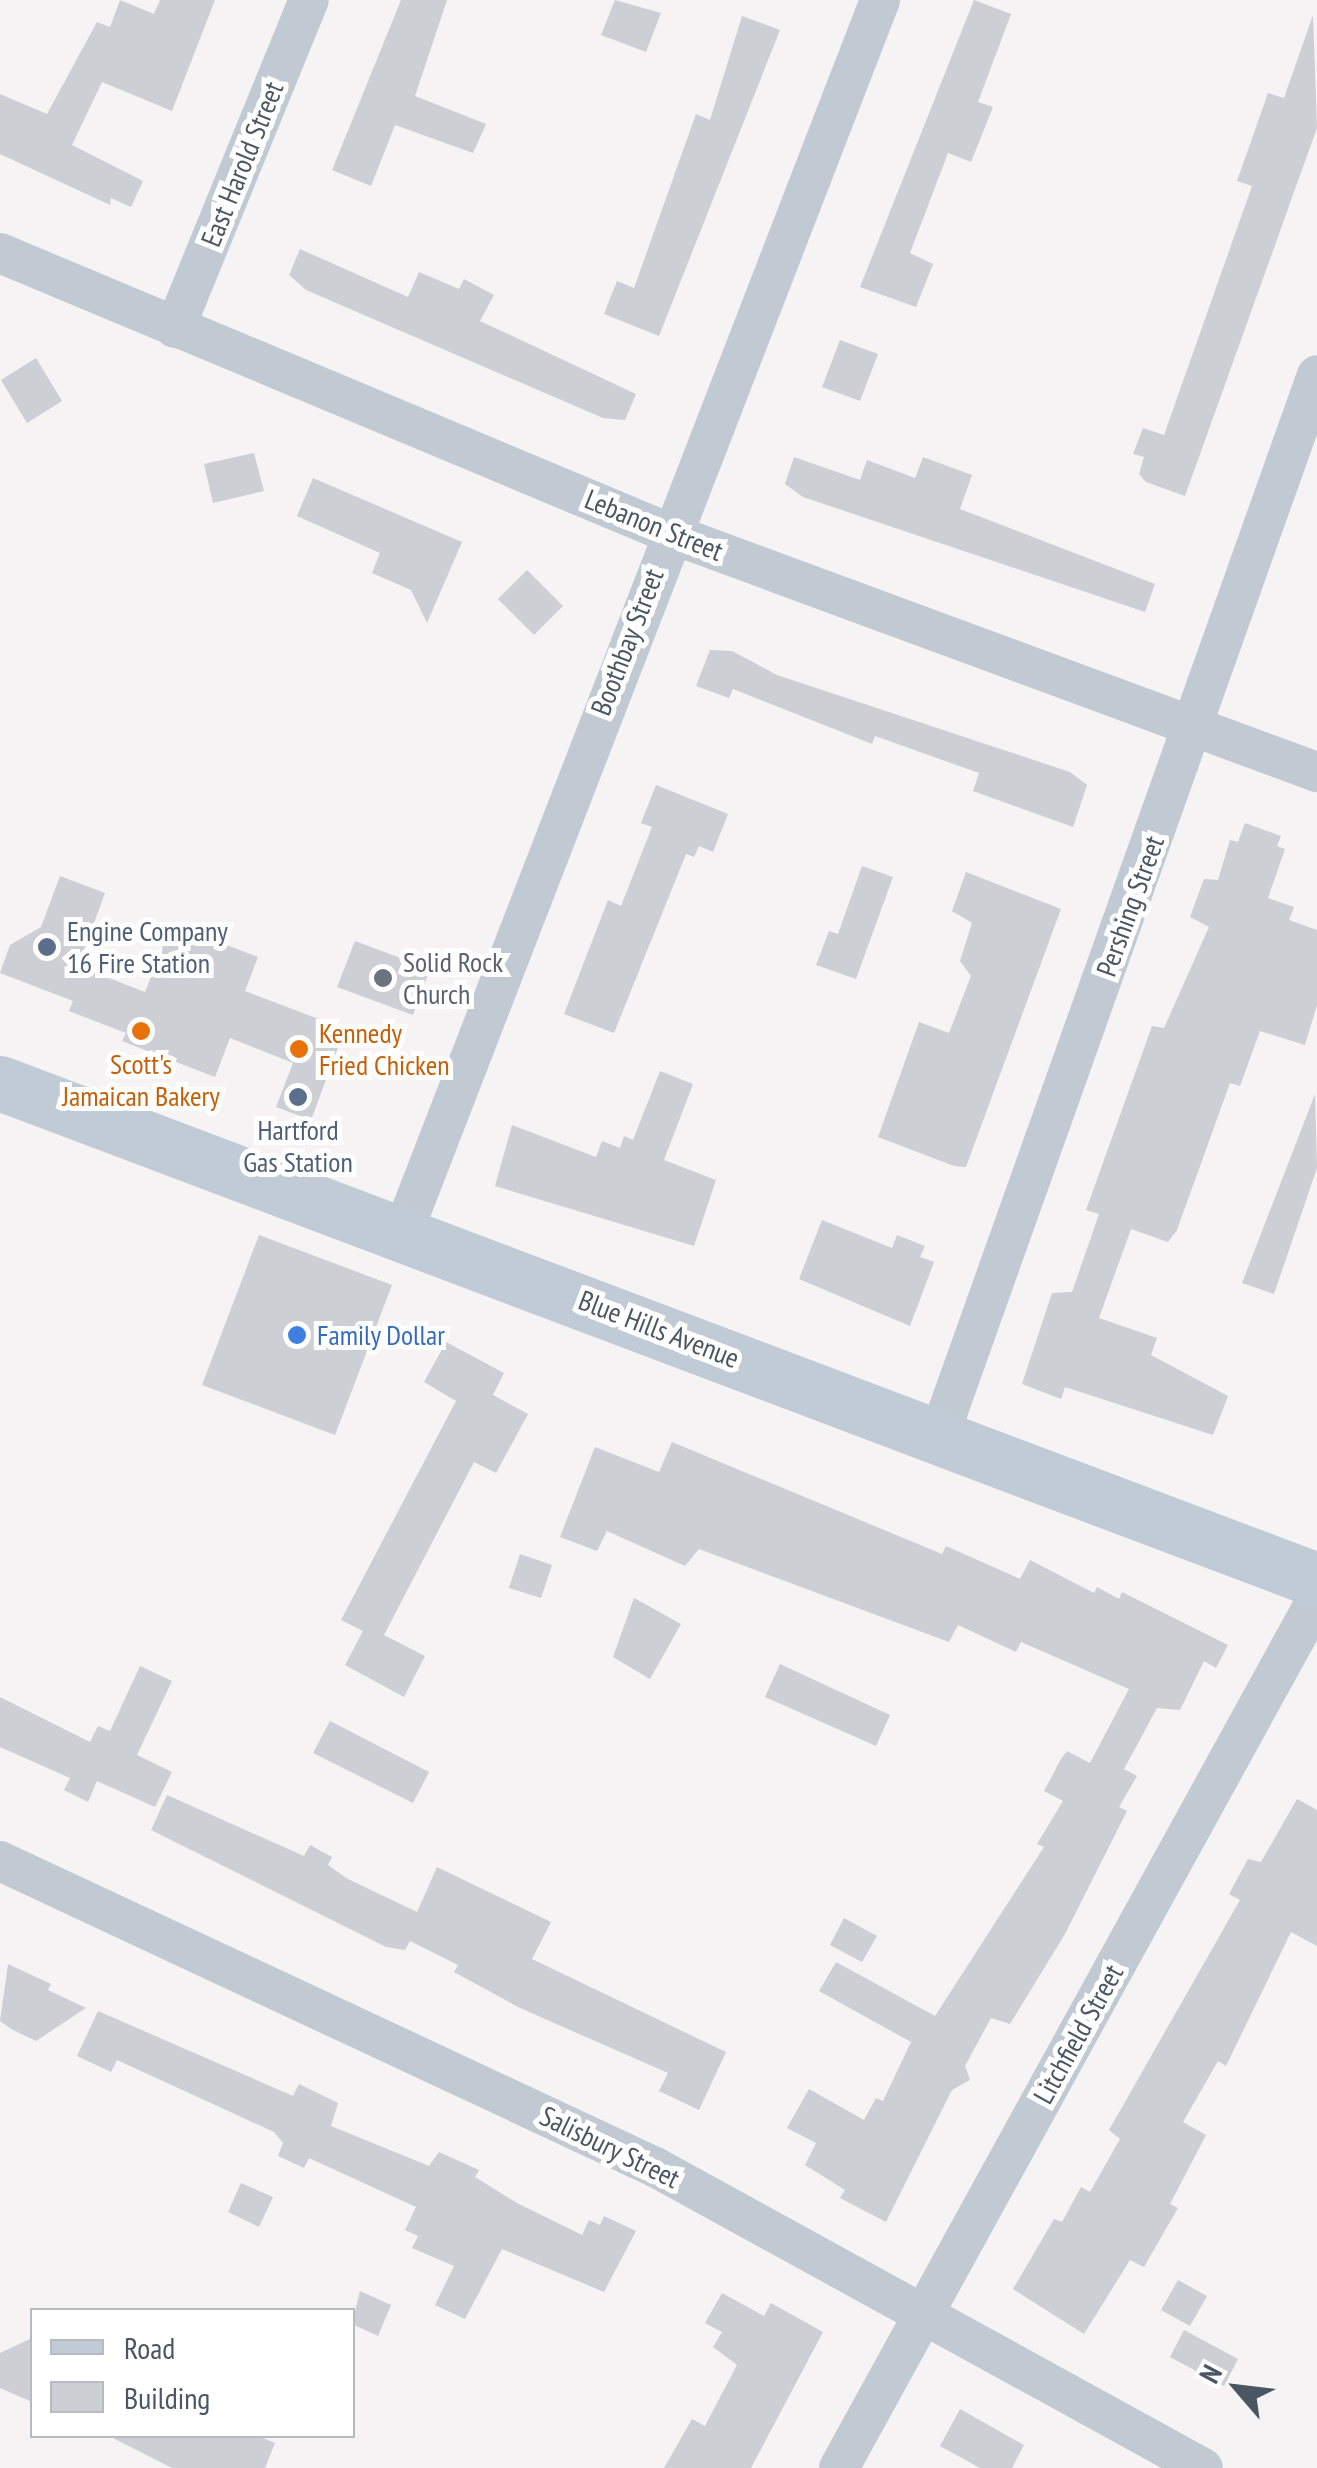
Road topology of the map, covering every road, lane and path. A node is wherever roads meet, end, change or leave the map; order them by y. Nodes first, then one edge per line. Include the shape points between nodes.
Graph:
1 (310, 0) edge
2 (880, 0) edge
3 (0, 253) edge
4 (175, 328) junction
5 (1317, 375) edge
6 (669, 533) junction
7 (1195, 726) junction
8 (1317, 772) edge
9 (0, 1083) edge
10 (403, 1232) junction
11 (940, 1436) junction
12 (1317, 1580) edge
13 (1317, 1599) edge
14 (0, 1861) edge
15 (925, 2313) junction
16 (840, 2468) edge
17 (1202, 2468) edge

1 - 4 street, East Harold Street
2 - 6 street, Boothbay Street
3 - 4 street, Lebanon Street
4 - 6 street, Lebanon Street
5 - 7 street, Pershing Street
6 - 7 street, Lebanon Street
6 - 10 street, Boothbay Street
7 - 8 street, Lebanon Street
7 - 11 street, Pershing Street
9 - 10 main road, Blue Hills Avenue
10 - 11 main road, Blue Hills Avenue
11 - 12 main road, Blue Hills Avenue
13 - 15 street, Litchfield Street
14 - 15 street, Salisbury Street via 656,2167
15 - 16 street, Litchfield Street
15 - 17 street, Salisbury Street

